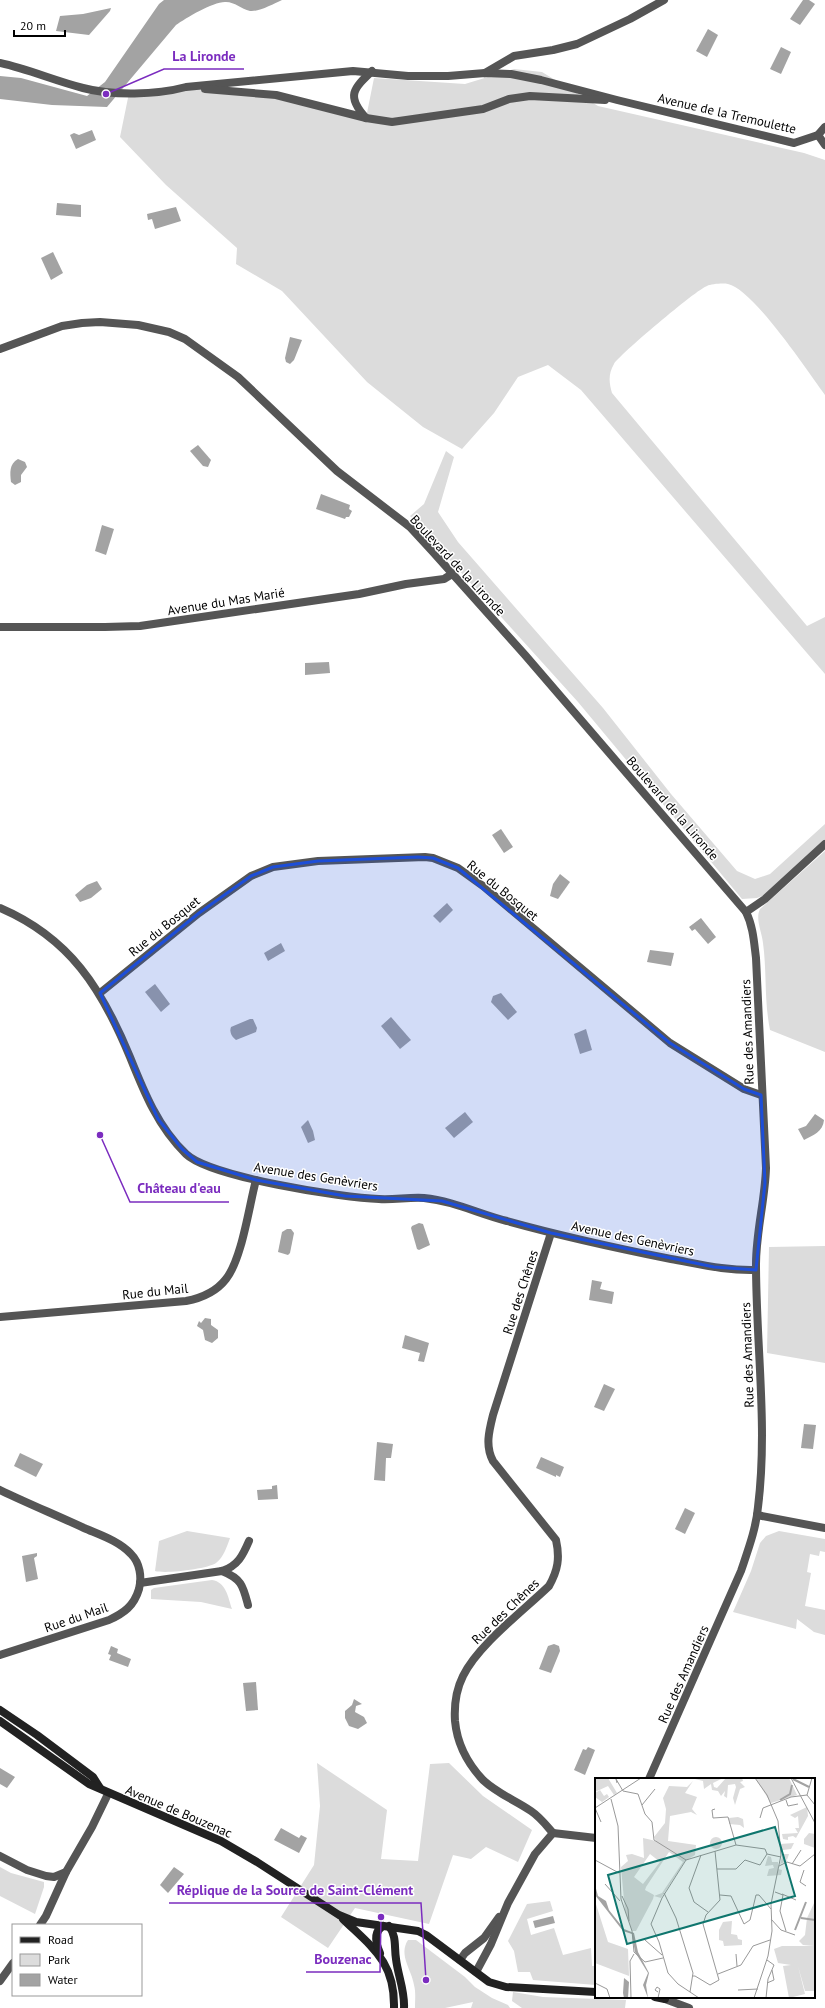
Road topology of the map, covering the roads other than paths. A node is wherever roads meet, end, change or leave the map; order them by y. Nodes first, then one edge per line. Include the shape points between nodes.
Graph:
1 (664, 0) edge
2 (0, 63) edge
3 (372, 71) junction
4 (485, 73) junction
5 (186, 87) junction
6 (617, 100) junction
7 (366, 118) junction
8 (825, 127) edge
9 (818, 135) junction
10 (825, 145) edge
11 (0, 350) edge
12 (452, 574) junction
13 (0, 627) edge
14 (825, 844) edge
15 (0, 908) edge
16 (746, 912) junction
17 (100, 993) junction
18 (761, 1095) junction
19 (256, 1180) junction
20 (551, 1233) junction
21 (756, 1270) junction
22 (0, 1317) edge
23 (0, 1490) edge
24 (757, 1515) junction
25 (825, 1528) edge
26 (250, 1541) dead end
27 (222, 1571) junction
28 (140, 1583) junction
29 (248, 1605) dead end
30 (16, 1650) junction
31 (0, 1655) edge
32 (0, 1662) edge
33 (0, 1710) edge
34 (0, 1721) edge
35 (649, 1778) edge
36 (100, 1788) junction
37 (108, 1794) junction
38 (553, 1833) junction
39 (595, 1838) edge
40 (0, 1856) edge
41 (66, 1872) junction
42 (508, 1903) junction
43 (339, 1915) junction
44 (41, 1924) edge
45 (386, 1926) junction
46 (409, 1929) junction
47 (396, 1949) junction
48 (382, 1958) junction
49 (460, 1960) junction
50 (12, 1964) edge
51 (476, 1972) junction
52 (0, 1981) edge
53 (595, 1992) edge
54 (660, 1998) edge
55 (394, 2008) edge
56 (404, 2008) edge
57 (690, 2008) edge

1 - 4 street via 577,44 514,56
2 - 5 street, Avenue de la Tremoulette via 84,88 129,93 167,92
3 - 4 street, Avenue de la Tremoulette via 408,76
3 - 5 street, Avenue de la Tremoulette via 332,72
3 - 7 street via 357,85 354,92 356,104
4 - 6 street, Avenue de la Tremoulette via 511,74 541,80
5 - 7 street, Avenue de la Tremoulette via 276,95
6 - 7 street, Avenue de la Tremoulette via 548,99 530,96 509,99 483,108 392,122
6 - 9 street, Avenue de la Tremoulette via 794,143
8 - 9 street
9 - 10 street
11 - 12 street, Boulevard de la Lironde via 62,326 82,323 138,325 185,338 238,377 337,471 410,527
12 - 13 street, Avenue du Mas Marié via 444,579 359,594 140,626
12 - 16 street, Boulevard de la Lironde
14 - 16 street via 765,899
15 - 17 street, Avenue des Genèvriers via 32,924 64,948
16 - 18 street, Rue des Amandiers via 753,932 756,958
17 - 18 street, Rue du Bosquet via 199,913 240,883 262,871 318,861 385,857 433,858 458,868 483,886 670,1043 744,1089
17 - 19 street, Avenue des Genèvriers via 119,1030 149,1102 158,1119 182,1149 197,1162
18 - 21 street, Rue des Amandiers via 765,1183
19 - 20 street, Avenue des Genèvriers via 345,1196 378,1199 409,1197 442,1201
19 - 22 street, Rue du Mail via 231,1271 219,1287 203,1297 186,1301
20 - 21 street, Avenue des Genèvriers via 714,1267
20 - 38 street, Rue des Chênes via 493,1415 488,1440 493,1461 556,1540 557,1571 549,1586 471,1662 458,1688 455,1718 461,1748 483,1780 531,1811
21 - 24 street, Rue des Amandiers via 761,1405
23 - 28 street, Rue du Mail via 126,1549 137,1563
24 - 25 street
24 - 35 street, Rue des Amandiers via 741,1571
26 - 27 street via 235,1565
27 - 28 street
27 - 29 street via 238,1579 243,1586
28 - 30 street, Rue du Mail via 132,1604 124,1612 108,1620
30 - 31 street, Rue du Mail
30 - 32 street, Rue du Mail
33 - 36 street, Avenue de Bouzenac via 85,1771
34 - 36 street, Avenue de Bouzenac via 77,1777
36 - 37 street, Avenue de Bouzenac
37 - 41 street
37 - 43 street, Avenue de Bouzenac via 221,1841
38 - 39 street
38 - 42 street via 535,1854
40 - 41 street via 27,1870 46,1876 54,1877
41 - 44 street
42 - 49 street via 484,1938
42 - 51 street
43 - 45 street, Avenue de Bouzenac via 356,1922
43 - 48 street
45 - 46 street, Avenue de Bouzenac
45 - 47 street via 394,1935
45 - 48 street via 378,1931 376,1940
46 - 47 street via 401,1935
46 - 49 street, Avenue de Bouzenac via 426,1934
47 - 56 street via 395,1958 403,1988
48 - 55 street via 393,1984
49 - 51 street, Avenue de Bouzenac
50 - 52 street
51 - 53 street, Avenue de Bouzenac via 489,1982 506,1987
54 - 57 street

